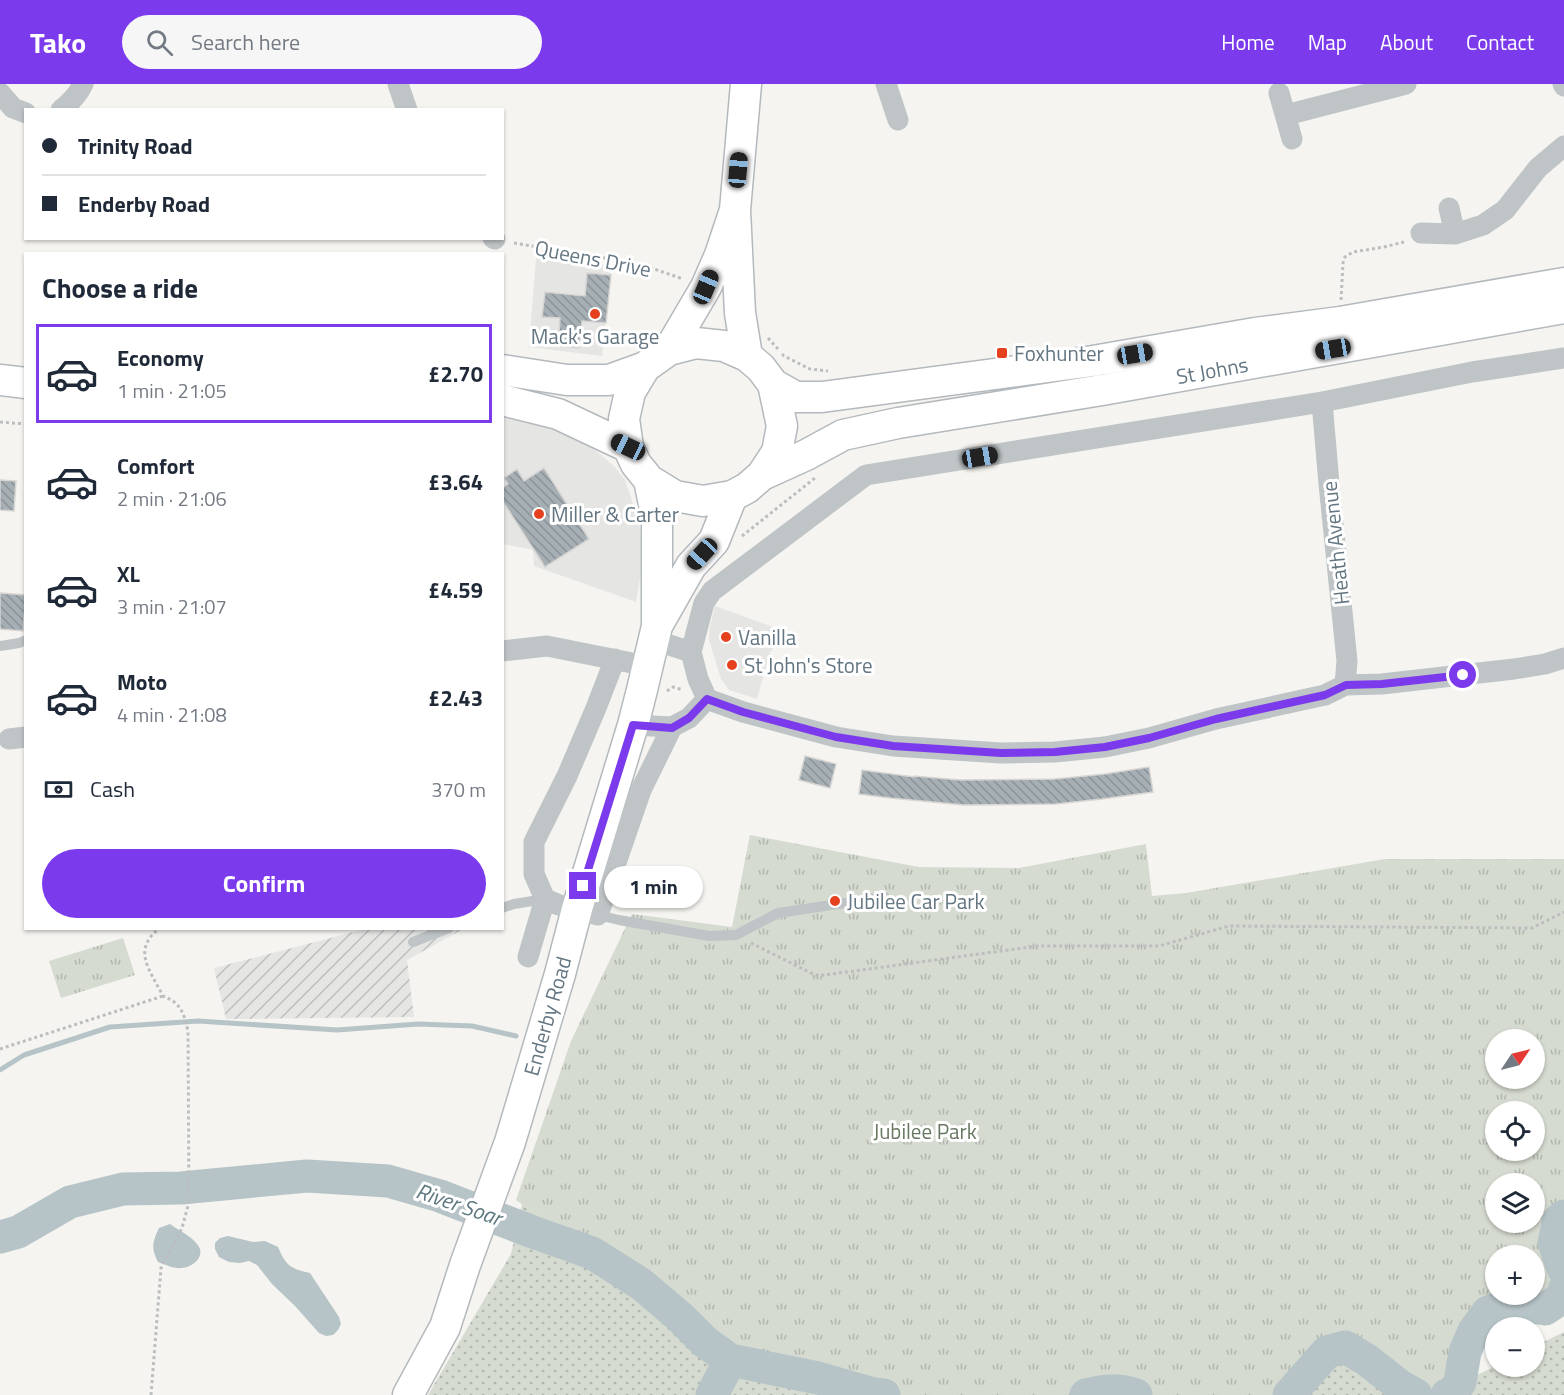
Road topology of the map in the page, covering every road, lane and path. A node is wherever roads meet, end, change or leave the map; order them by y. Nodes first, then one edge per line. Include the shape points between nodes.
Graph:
1 (83, 84) edge
2 (398, 84) edge
3 (746, 84) edge
4 (886, 84) edge
5 (1406, 84) edge
6 (1350, 91) edge
7 (0, 93) edge
8 (1279, 93) dead end
9 (63, 108) edge
10 (405, 108) edge
11 (24, 112) edge
12 (1286, 115) junction
13 (898, 120) dead end
14 (1292, 140) dead end
15 (1564, 146) edge
16 (1449, 208) dead end
17 (735, 210) junction
18 (1421, 232) joint
19 (1455, 234) junction
20 (500, 240) edge
21 (692, 282) dead end
22 (1564, 284) edge
23 (1564, 308) edge
24 (1340, 322) junction
25 (747, 356) junction
26 (1564, 358) edge
27 (657, 359) junction
28 (504, 370) edge
29 (0, 380) edge
30 (24, 383) edge
31 (773, 384) junction
32 (0, 400) edge
33 (504, 400) edge
34 (24, 401) edge
35 (1322, 402) junction
36 (0, 422) edge
37 (24, 424) edge
38 (628, 447) junction
39 (762, 475) junction
40 (649, 480) junction
41 (732, 496) junction
42 (24, 640) edge
43 (653, 644) junction
44 (0, 646) edge
45 (504, 651) edge
46 (691, 652) junction
47 (1564, 658) edge
48 (615, 659) junction
49 (1346, 685) junction
50 (707, 699) junction
51 (633, 725) junction
52 (672, 728) junction
53 (885, 897) dead end
54 (545, 899) junction
55 (504, 907) edge
56 (588, 912) junction
57 (1564, 912) edge
58 (157, 930) edge
59 (444, 930) edge
60 (736, 935) junction
61 (413, 942) dead end
62 (528, 957) dead end
63 (162, 996) junction
64 (0, 1048) edge
65 (151, 1395) edge
66 (408, 1395) edge

1 - 9 street
2 - 10 street
3 - 17 main road
4 - 13 street
5 - 6 street
6 - 12 street
7 - 11 street
8 - 12 street
12 - 14 street
15 - 19 street via 1538,168 1505,210 1483,225
16 - 19 street
17 - 25 main road via 740,313
17 - 27 main road via 706,287
18 - 19 street
18 - 24 path via 1412,239 1345,257
20 - 21 path, Queens Drive via 640,264
22 - 24 main road, St Johns
23 - 39 main road, St Johns via 854,432
24 - 31 main road, St Johns via 1093,361 822,397 796,397
25 - 27 main road via 724,345 696,343
25 - 31 main road
26 - 35 street
27 - 28 main road via 609,380 567,380
27 - 38 main road via 630,392 624,419
29 - 30 main road
31 - 39 main road via 782,426 777,452
32 - 34 main road
33 - 38 main road via 558,414
35 - 46 street via 866,476 712,591 704,603
35 - 49 street, Heath Avenue via 1347,661
36 - 37 path
38 - 40 main road
39 - 41 main road
40 - 41 main road via 684,498 703,501
40 - 43 main road, Enderby Road via 657,519
41 - 43 main road, Enderby Road via 714,541 690,566
42 - 44 lane
43 - 46 street
43 - 48 street
43 - 51 main road, Enderby Road
45 - 48 street via 546,645
46 - 50 street
47 - 49 street via 1514,669
48 - 54 street via 567,776 534,842 534,874
49 - 50 street via 1325,695 1149,738 1044,753 893,746 836,737
50 - 52 street via 689,718
51 - 52 street
51 - 56 main road, Enderby Road
52 - 56 street
53 - 60 lane via 778,913
54 - 55 lane
54 - 56 street
54 - 62 street
56 - 60 lane via 709,936
56 - 66 main road, Enderby Road via 557,984 510,1142 445,1327
57 - 60 path via 1532,928 1229,926 1159,946 1038,946 817,976
58 - 63 path via 145,946 144,958
59 - 61 lane
63 - 64 path
63 - 65 path via 174,1000 184,1014 188,1031 189,1203 182,1228 161,1268

